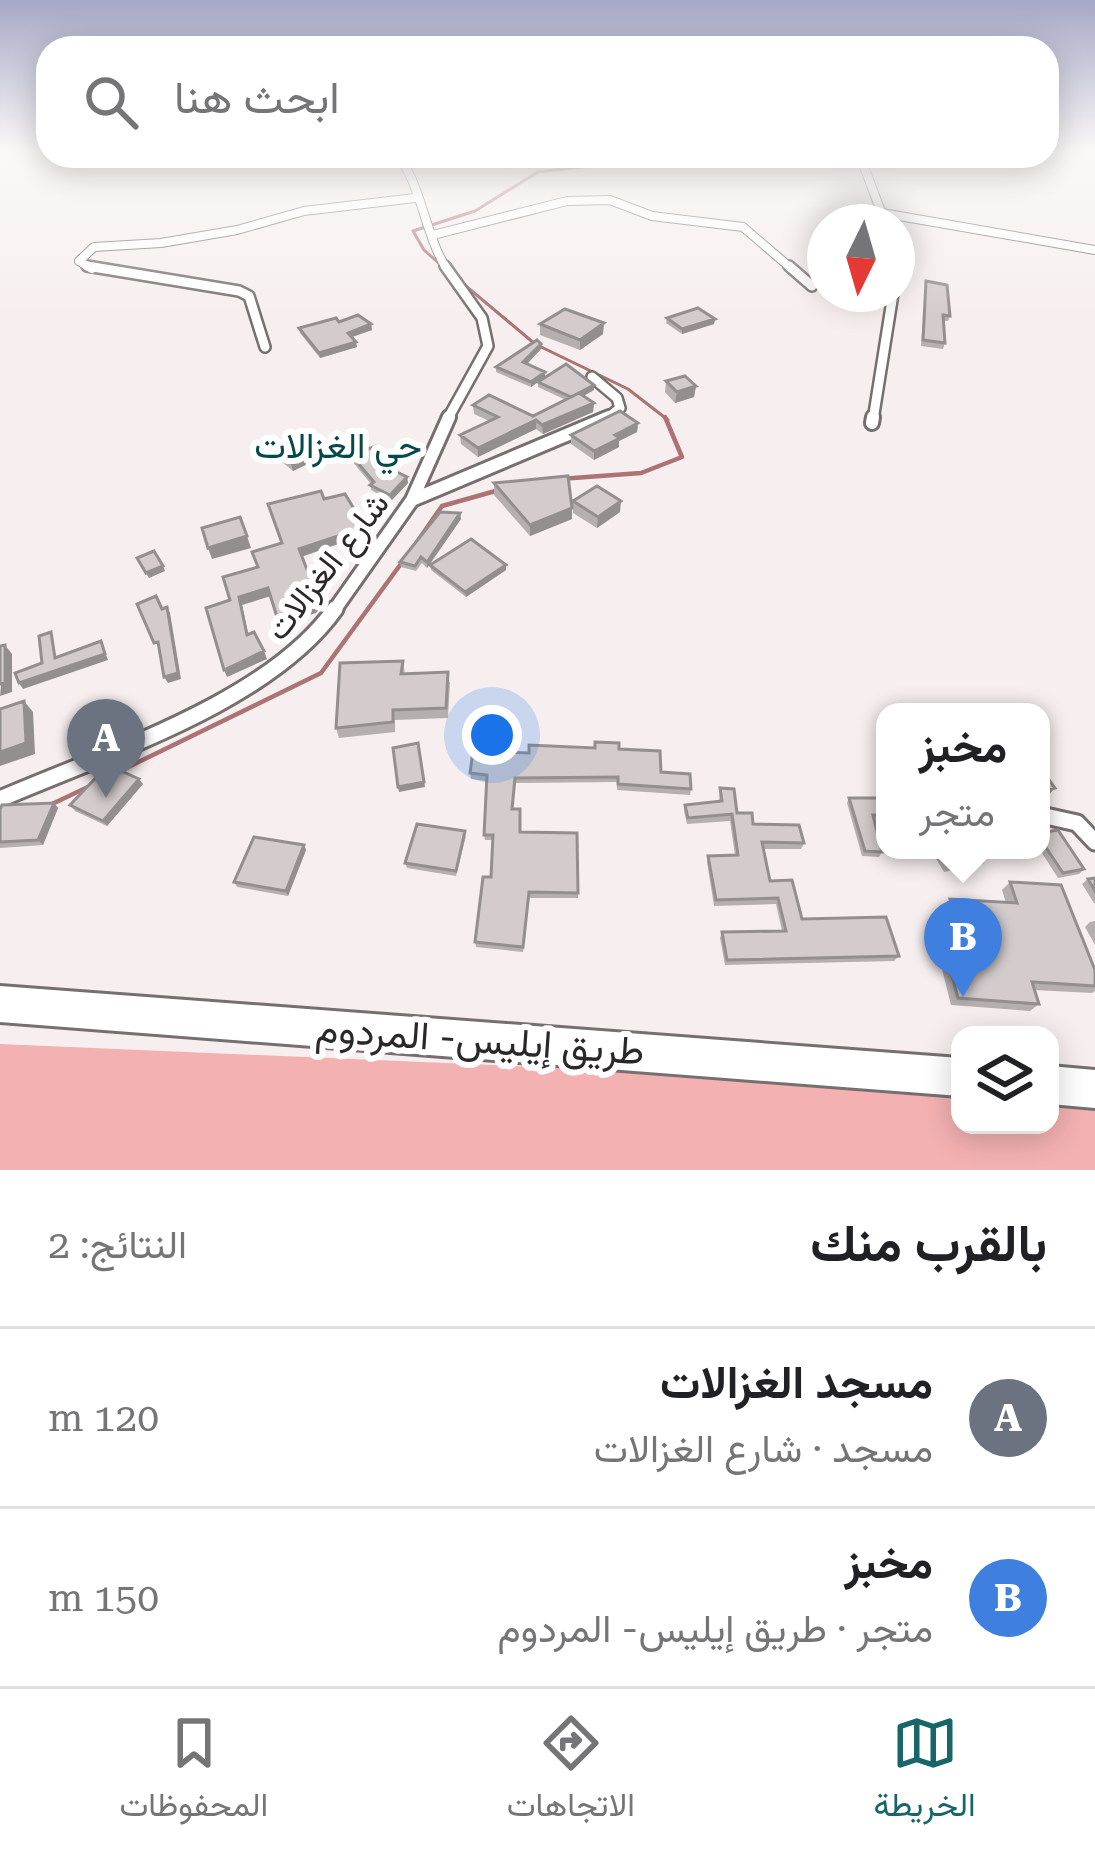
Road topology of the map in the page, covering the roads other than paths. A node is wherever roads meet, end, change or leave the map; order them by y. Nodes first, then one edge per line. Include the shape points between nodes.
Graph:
1 (359, 205) edge
2 (418, 205) edge
3 (556, 205) edge
4 (622, 205) edge
5 (915, 223) edge
6 (433, 235) junction
7 (1095, 250) edge
8 (807, 282) edge
9 (890, 312) edge
10 (265, 346) dead end
11 (592, 377) edge
12 (872, 423) dead end
13 (412, 500) junction
14 (0, 799) edge
15 (1050, 817) edge
16 (1095, 842) edge
17 (0, 1004) edge
18 (951, 1076) edge
19 (1059, 1086) edge
20 (1095, 1089) edge

1 - 10 street via 80,256 91,269 250,296
2 - 6 street, شارع الغزالات
3 - 6 street
4 - 8 street via 743,227
5 - 7 street
6 - 13 street, شارع الغزالات via 441,261 482,318 488,346
9 - 12 street
11 - 13 street via 620,408 602,422
13 - 14 street, شارع الغزالات via 315,637 282,667 181,722
15 - 16 street via 1077,823
17 - 18 highway, طريق إيليس- المردوم
19 - 20 highway

